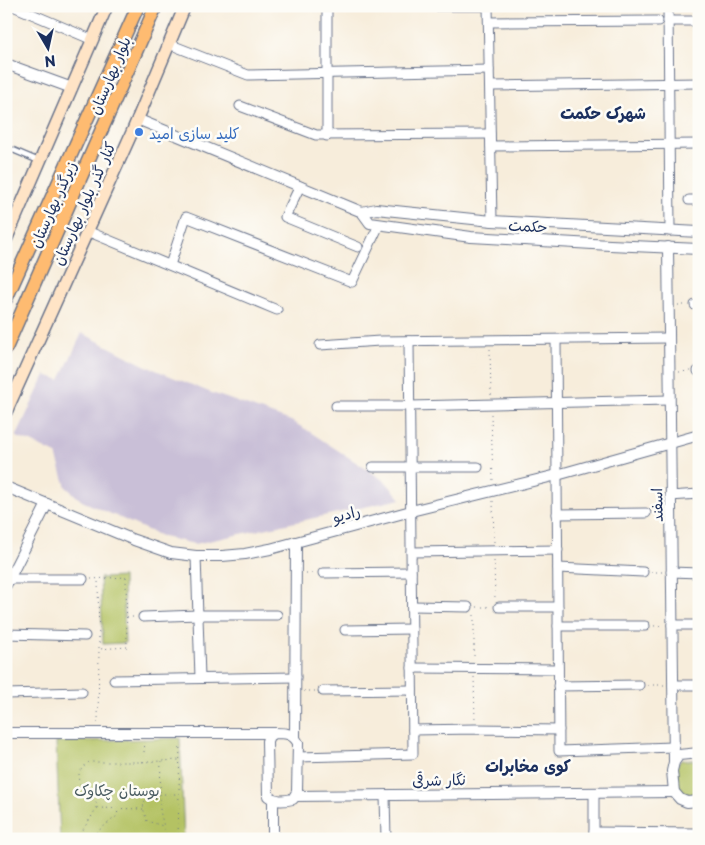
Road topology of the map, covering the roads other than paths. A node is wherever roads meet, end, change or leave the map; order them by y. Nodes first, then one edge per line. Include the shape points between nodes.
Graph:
1 (13, 6) edge
2 (108, 6) edge
3 (138, 6) edge
4 (156, 6) edge
5 (185, 6) edge
6 (327, 6) edge
7 (434, 6) edge
8 (488, 6) edge
9 (668, 6) edge
10 (663, 21) junction
11 (699, 21) edge
12 (489, 22) junction
13 (93, 40) junction
14 (169, 44) junction
15 (6, 64) edge
16 (490, 70) junction
17 (327, 74) junction
18 (699, 83) edge
19 (668, 84) junction
20 (490, 86) junction
21 (72, 88) junction
22 (240, 106) dead end
23 (138, 119) junction
24 (87, 121) joint
25 (104, 128) joint
26 (490, 134) junction
27 (327, 136) junction
28 (669, 144) junction
29 (699, 144) edge
30 (490, 146) junction
31 (6, 147) edge
32 (40, 162) junction
33 (300, 186) junction
34 (689, 200) dead end
35 (699, 200) edge
36 (362, 212) junction
37 (492, 221) junction
38 (10, 225) edge
39 (378, 225) junction
40 (87, 230) junction
41 (670, 231) junction
42 (699, 232) edge
43 (6, 240) edge
44 (358, 247) dead end
45 (668, 247) junction
46 (699, 249) edge
47 (170, 265) junction
48 (6, 299) edge
49 (277, 310) dead end
50 (669, 338) junction
51 (556, 340) junction
52 (409, 341) junction
53 (320, 344) dead end
54 (6, 348) edge
55 (669, 400) junction
56 (557, 403) junction
57 (336, 406) dead end
58 (410, 406) junction
59 (6, 412) edge
60 (699, 435) edge
61 (670, 443) junction
62 (373, 467) dead end
63 (410, 467) junction
64 (478, 467) dead end
65 (557, 475) junction
66 (6, 487) edge
67 (699, 494) edge
68 (670, 496) junction
69 (47, 504) junction
70 (411, 511) junction
71 (646, 513) dead end
72 (557, 514) junction
73 (296, 542) junction
74 (558, 550) junction
75 (411, 552) junction
76 (196, 556) junction
77 (558, 568) junction
78 (411, 572) junction
79 (643, 572) road end
80 (672, 572) junction
81 (323, 573) road end
82 (699, 573) edge
83 (83, 579) dead end
84 (8, 582) edge
85 (412, 606) junction
86 (468, 607) road end
87 (499, 607) dead end
88 (558, 607) junction
89 (198, 615) junction
90 (277, 615) dead end
91 (143, 617) dead end
92 (672, 625) junction
93 (699, 625) edge
94 (558, 626) junction
95 (645, 626) road end
96 (412, 629) junction
97 (345, 630) dead end
98 (6, 634) edge
99 (85, 636) dead end
100 (412, 668) junction
101 (558, 669) junction
102 (296, 676) junction
103 (200, 678) junction
104 (114, 680) dead end
105 (639, 685) road end
106 (673, 685) junction
107 (699, 685) edge
108 (558, 686) junction
109 (412, 690) junction
110 (324, 691) road end
111 (82, 692) dead end
112 (6, 694) edge
113 (413, 730) junction
114 (559, 730) junction
115 (6, 733) edge
116 (274, 733) junction
117 (295, 738) junction
118 (673, 747) junction
119 (699, 753) edge
120 (298, 757) junction
121 (674, 762) junction
122 (594, 792) junction
123 (674, 792) junction
124 (386, 795) junction
125 (295, 796) junction
126 (273, 800) junction
127 (699, 801) edge
128 (697, 832) dead end
129 (594, 835) edge
130 (273, 839) edge
131 (386, 839) edge

1 - 13 street
2 - 13 main road
3 - 24 main road, بلوار بهارستان
4 - 25 main road, بلوار بهارستان
5 - 14 main road, کنار گذر بلوار بهارستان
6 - 17 street
7 - 8 street
8 - 12 street
9 - 10 street
10 - 11 street
10 - 12 street
10 - 19 street
12 - 16 street
13 - 21 main road
14 - 17 street via 248,75
14 - 23 main road, کنار گذر بلوار بهارستان
15 - 21 street
16 - 17 street
16 - 20 street
17 - 27 street
18 - 19 street
19 - 20 street
19 - 28 street
20 - 26 street
21 - 32 main road
22 - 27 street via 316,136
23 - 33 street, حکمت
23 - 40 main road, کنار گذر بلوار بهارستان
24 - 48 main road, زیرگذر بهارستان
25 - 54 main road, زیرگذر بهارستان
26 - 27 street
26 - 30 street
28 - 29 street
28 - 30 street
28 - 41 street
30 - 37 street
31 - 32 lane
32 - 38 main road
33 - 36 street, حکمت
33 - 44 street via 285,217
34 - 35 street
36 - 37 street, حکمت via 376,209
36 - 39 street, حکمت via 370,223
37 - 41 street, حکمت
38 - 43 main road
39 - 45 street, حکمت via 471,237
39 - 47 street via 352,282 186,218
40 - 47 street
40 - 59 main road, کنار گذر بلوار بهارستان
41 - 42 street, حکمت
45 - 46 street, حکمت
45 - 50 street, اسفند
47 - 49 street
50 - 51 street
50 - 55 street, اسفند
51 - 52 street
51 - 56 street
52 - 53 street
52 - 58 street
55 - 56 street
55 - 61 street, اسفند
56 - 58 street
56 - 65 street
57 - 58 street
58 - 63 street
60 - 61 street, رادیو
61 - 65 street, رادیو
61 - 68 street, اسفند
62 - 63 street
63 - 64 street
63 - 70 street
65 - 70 street, رادیو
65 - 72 street
66 - 69 street, رادیو
67 - 68 street
68 - 80 street, اسفند
69 - 76 street, رادیو via 171,553
69 - 84 street
70 - 73 street, رادیو
70 - 75 street
71 - 72 street
72 - 74 street
73 - 76 street, رادیو via 245,554
73 - 102 street
74 - 75 street
74 - 77 street
75 - 78 street
76 - 89 street
77 - 79 street
77 - 88 street
78 - 81 street
78 - 85 street
80 - 82 street
80 - 92 street, اسفند
83 - 84 street
85 - 86 street
85 - 96 street
87 - 88 street
88 - 94 street
89 - 90 street
89 - 91 street
89 - 103 street
92 - 93 street
92 - 106 street, اسفند
94 - 95 street
94 - 101 street
96 - 97 street
96 - 100 street
98 - 99 street
100 - 101 street
100 - 109 street
101 - 108 street
102 - 103 street
102 - 117 street
103 - 104 street
105 - 108 street
106 - 107 street
106 - 118 street, اسفند
108 - 114 street
109 - 110 street
109 - 113 street
111 - 112 street
113 - 114 street
113 - 120 street via 413,754
114 - 118 street via 559,752
115 - 116 street
116 - 117 street via 290,734
116 - 126 street via 266,741 268,796
117 - 120 street
118 - 121 street, اسفند
119 - 121 street via 679,755
120 - 125 street
121 - 123 street, اسفند
122 - 123 street, نگار شرقی
122 - 124 street, نگار شرقی
122 - 129 street
123 - 127 street via 688,802
124 - 125 street, نگار شرقی
124 - 131 street
125 - 126 street, نگار شرقی via 293,799
126 - 130 street
128 - 129 street

